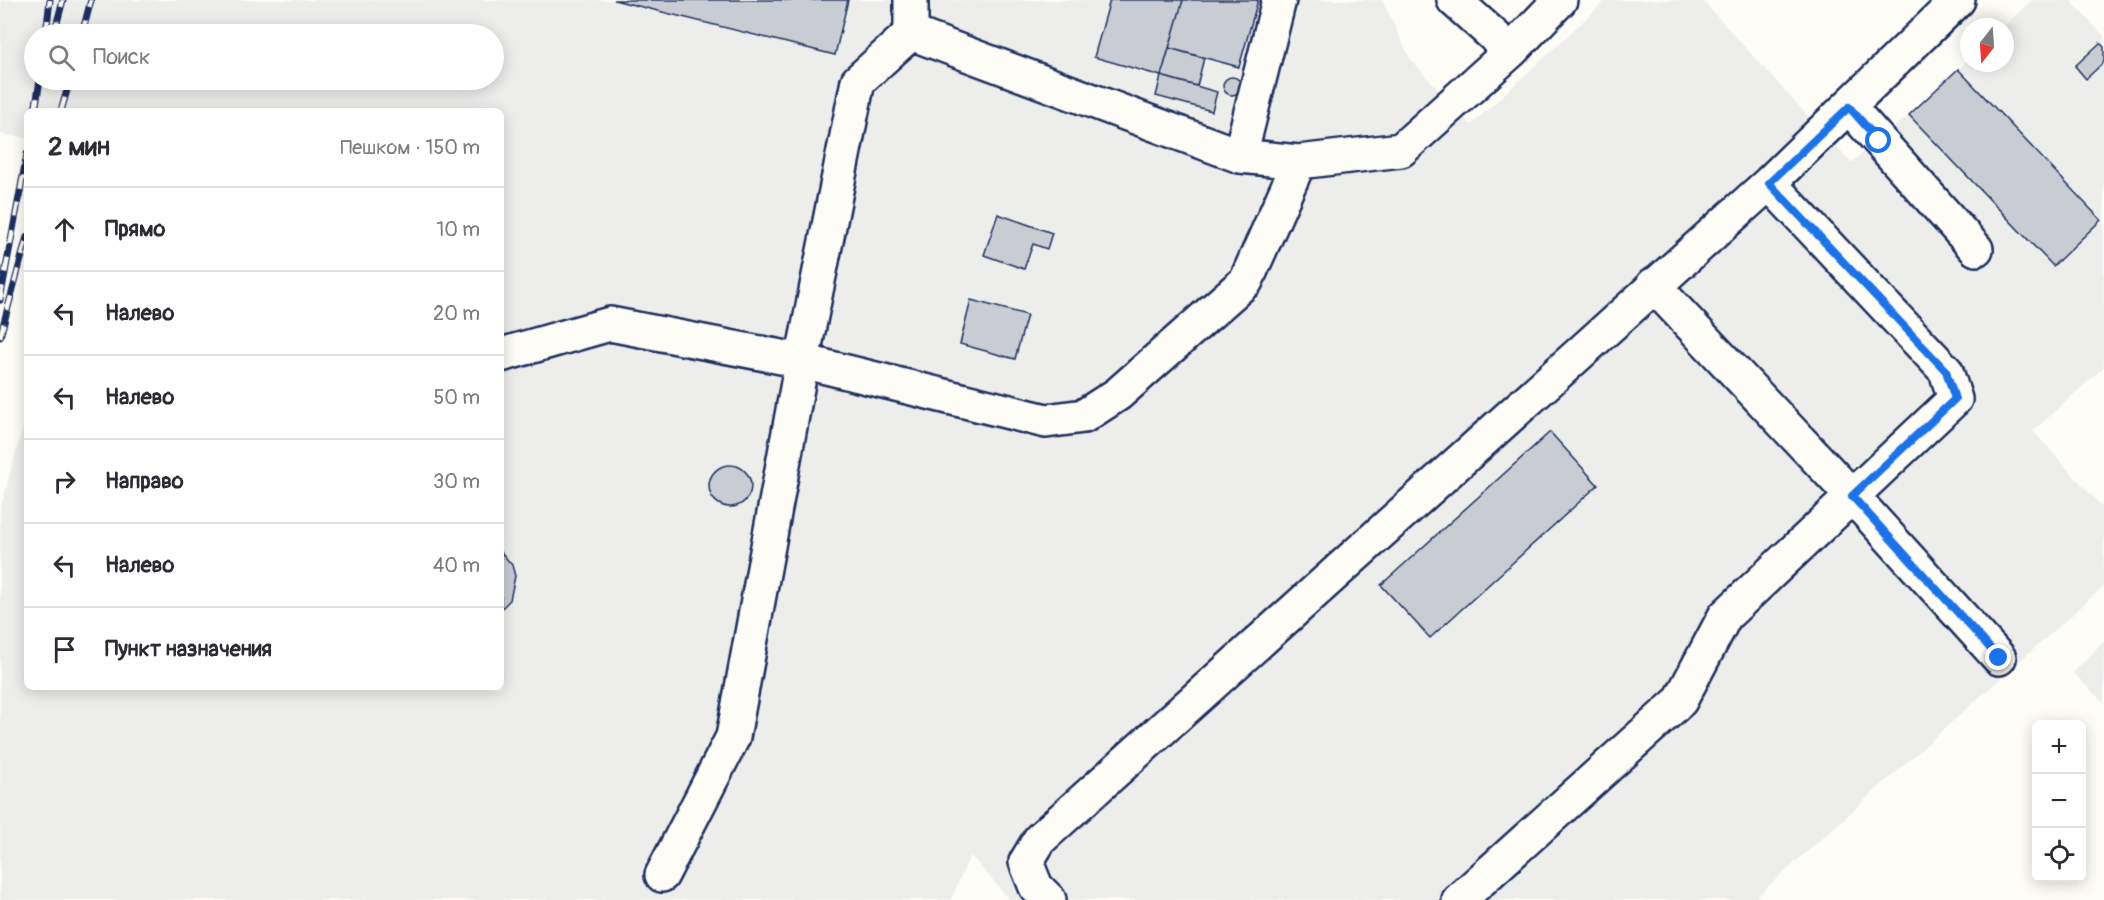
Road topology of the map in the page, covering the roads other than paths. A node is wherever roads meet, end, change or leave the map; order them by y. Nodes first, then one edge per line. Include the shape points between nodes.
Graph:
1 (911, 0) edge
2 (1279, 0) edge
3 (1454, 0) edge
4 (1560, 0) edge
5 (1958, 0) edge
6 (911, 33) junction
7 (1511, 51) junction
8 (1849, 107) junction
9 (1240, 156) junction
10 (1299, 162) junction
11 (1769, 183) junction
12 (1976, 249) dead end
13 (1653, 285) junction
14 (504, 354) edge
15 (802, 361) junction
16 (1852, 496) junction
17 (1999, 658) dead end
18 (662, 875) dead end
19 (1049, 900) edge
20 (1459, 900) edge

1 - 6 lane
2 - 9 lane
3 - 7 lane
4 - 7 lane
5 - 8 lane
6 - 9 lane
6 - 15 lane via 858,81
7 - 10 lane via 1401,150
8 - 11 lane
8 - 12 lane
9 - 10 lane
10 - 15 lane via 1246,282 1118,394 1084,416 1046,421
11 - 13 lane
11 - 16 lane via 1946,371 1955,399
13 - 16 lane
13 - 19 lane via 1040,839 1026,862 1036,887
14 - 15 lane via 610,324
15 - 18 lane via 733,737
16 - 17 lane
16 - 20 lane via 1725,616 1680,701

